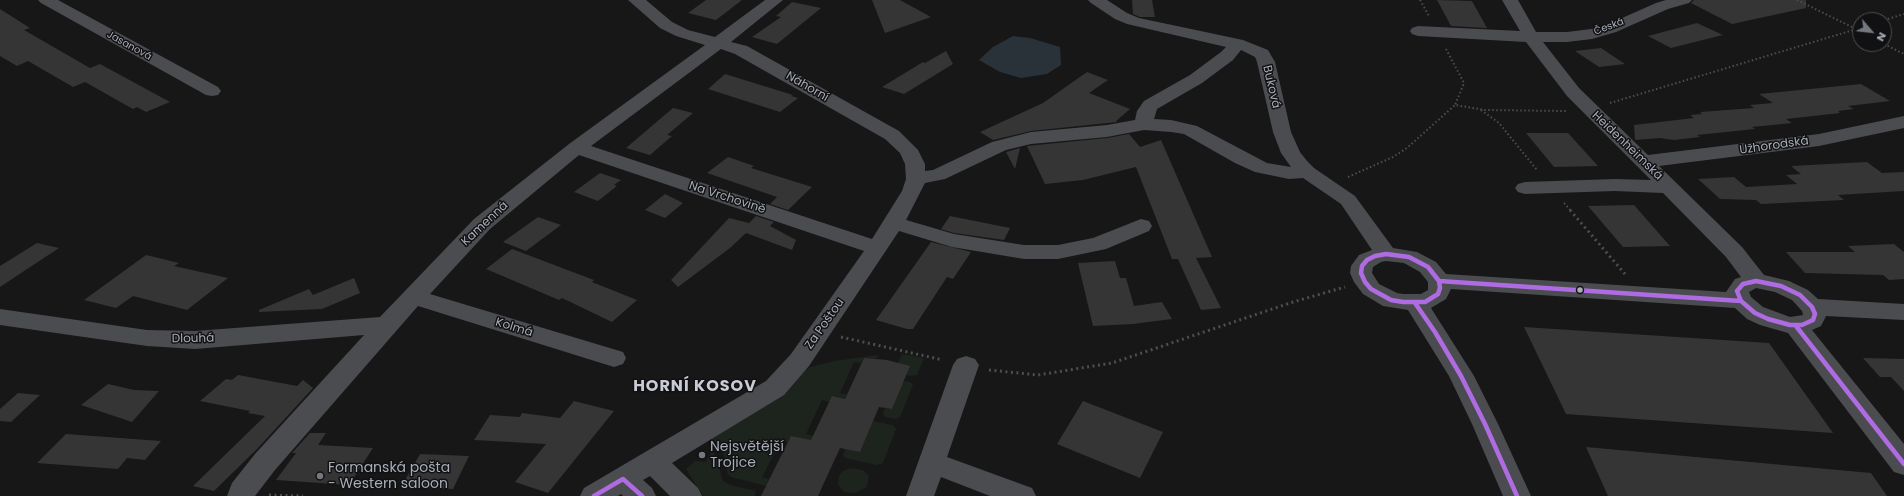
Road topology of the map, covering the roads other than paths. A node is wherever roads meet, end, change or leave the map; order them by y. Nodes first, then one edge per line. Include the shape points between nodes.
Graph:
1 (46, 0) edge
2 (636, 0) edge
3 (775, 0) edge
4 (1096, 0) edge
5 (1510, 0) edge
6 (1684, 0) edge
7 (1418, 31) dead end
8 (1531, 37) junction
9 (720, 42) junction
10 (1237, 44) junction
11 (212, 91) dead end
12 (1904, 122) edge
13 (1144, 124) junction
14 (576, 148) junction
15 (1643, 162) junction
16 (1307, 172) junction
17 (916, 179) junction
18 (1670, 187) junction
19 (1525, 188) dead end
20 (894, 223) junction
21 (1141, 226) dead end
22 (877, 248) junction
23 (1386, 254) junction
24 (1439, 281) junction
25 (1756, 281) junction
26 (414, 297) junction
27 (1741, 301) junction
28 (1415, 303) junction
29 (1904, 312) edge
30 (1804, 316) junction
31 (0, 317) edge
32 (387, 325) junction
33 (614, 358) dead end
34 (966, 365) road end
35 (653, 461) junction
36 (932, 462) junction
37 (1904, 464) edge
38 (632, 487) edge
39 (252, 495) edge
40 (594, 496) edge
41 (688, 496) edge
42 (920, 496) edge
43 (1022, 496) edge
44 (1517, 496) edge

1 - 11 street, Jasanová
2 - 9 street, Náhorní via 666,25 682,33
3 - 9 street, Kamenná
4 - 10 street, Buková via 1134,21
5 - 8 street, Heidenheimská
6 - 8 street, Česká via 1592,34
7 - 8 street, Česká
8 - 15 street, Heidenheimská via 1587,108
9 - 14 street, Kamenná
9 - 17 street, Náhorní via 741,50 892,135 908,150 915,164
10 - 13 street via 1227,56 1196,79 1150,105 1146,111
10 - 16 street, Buková via 1262,54 1284,138 1296,160
12 - 15 street, Užhorodská via 1819,140
13 - 16 street via 1190,130 1262,168 1289,173
13 - 17 street via 1107,131 1031,138 999,146 938,175
14 - 22 street, Na Vrchovině
14 - 26 street, Kamenná via 482,224
15 - 18 street, Heidenheimská
16 - 23 street, Buková via 1354,206
17 - 20 street, Za Poštou
18 - 19 street
18 - 25 street, Heidenheimská via 1734,252
20 - 21 street via 952,240 1024,252 1058,252 1098,244
20 - 22 street, Za Poštou
22 - 35 street, Za Poštou via 820,333 790,373 775,388
23 - 24 street via 1408,257 1419,262 1435,274
23 - 28 street via 1375,256 1362,266 1361,274 1365,282 1376,292 1392,300
24 - 27 street
24 - 28 street via 1438,294 1425,302
25 - 27 street via 1746,282 1740,286 1737,291
25 - 30 street via 1775,284 1805,299
26 - 32 street, Kamenná
26 - 33 street, Kolmá
27 - 30 street via 1761,316 1783,324
28 - 44 street via 1443,344 1470,393
29 - 30 street
30 - 37 street
31 - 32 street, Dlouhá via 147,338 195,340
32 - 39 street, Kamenná via 242,490
34 - 36 street
35 - 38 street, Za Poštou
35 - 41 street
36 - 42 street
36 - 43 street
38 - 40 street, Za Poštou

